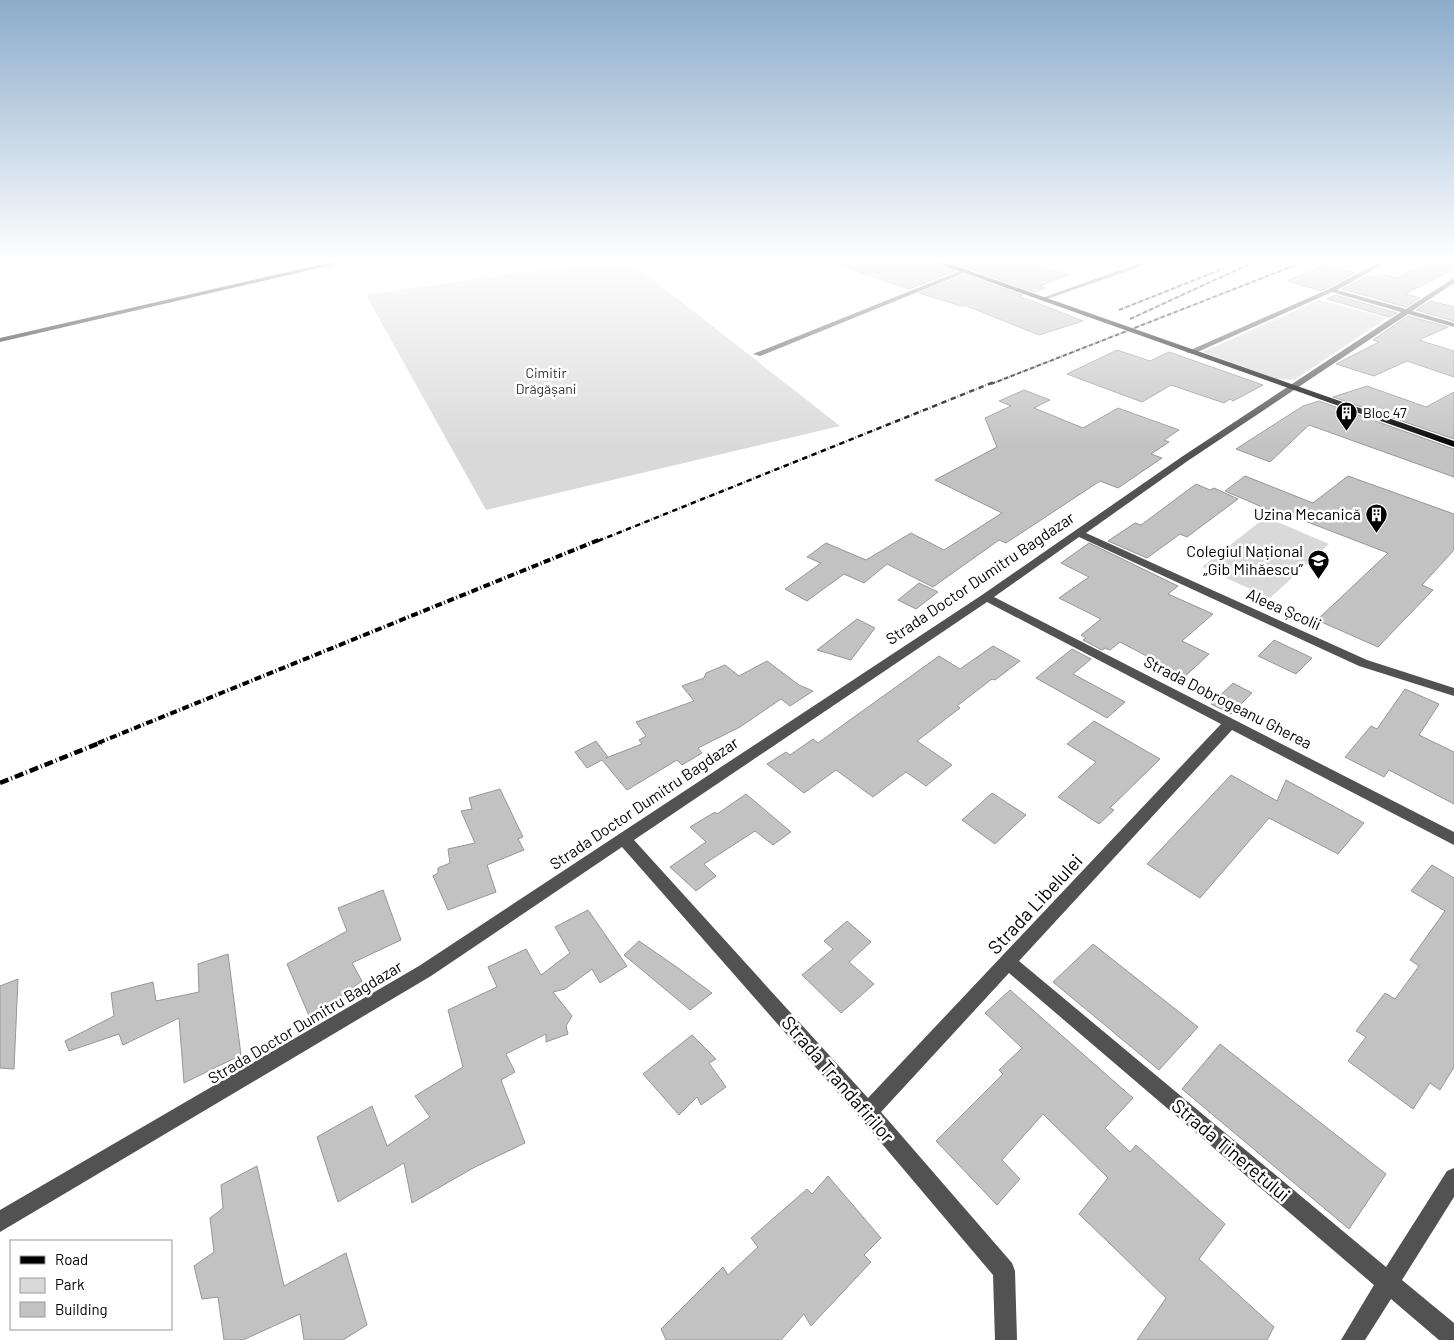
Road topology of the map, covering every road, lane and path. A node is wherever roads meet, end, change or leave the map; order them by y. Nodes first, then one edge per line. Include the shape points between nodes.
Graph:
1 (72, 324) edge
2 (833, 324) edge
3 (1111, 324) edge
4 (1255, 324) edge
5 (1388, 324) edge
6 (0, 340) edge
7 (1190, 352) junction
8 (757, 354) dead end
9 (1292, 388) junction
10 (1454, 444) edge
11 (1078, 533) junction
12 (986, 597) junction
13 (1454, 692) edge
14 (1230, 722) junction
15 (623, 838) junction
16 (1454, 840) edge
17 (1008, 962) junction
18 (868, 1112) junction
19 (1454, 1178) edge
20 (0, 1222) edge
21 (1388, 1282) junction
22 (1454, 1338) edge
23 (1006, 1340) edge
24 (1352, 1340) edge

1 - 6 main road
2 - 8 street
3 - 7 main road
4 - 7 street
5 - 9 street, Strada Doctor Dumitru Bagdazar
7 - 9 main road
9 - 10 main road
9 - 11 street, Strada Doctor Dumitru Bagdazar
11 - 12 street, Strada Doctor Dumitru Bagdazar
11 - 13 street, Aleea Școlii via 1363,663
12 - 14 street, Strada Dobrogeanu Gherea
12 - 15 street, Strada Doctor Dumitru Bagdazar
14 - 16 street, Strada Dobrogeanu Gherea
14 - 17 street, Strada Libelulei
15 - 18 street, Strada Trandafirilor
15 - 20 street, Strada Doctor Dumitru Bagdazar via 425,971
17 - 18 street, Strada Libelulei
17 - 21 street, Strada Tineretului
18 - 23 street, Strada Trandafirilor via 1004,1272
19 - 21 street
21 - 22 street, Strada Tineretului
21 - 24 street

